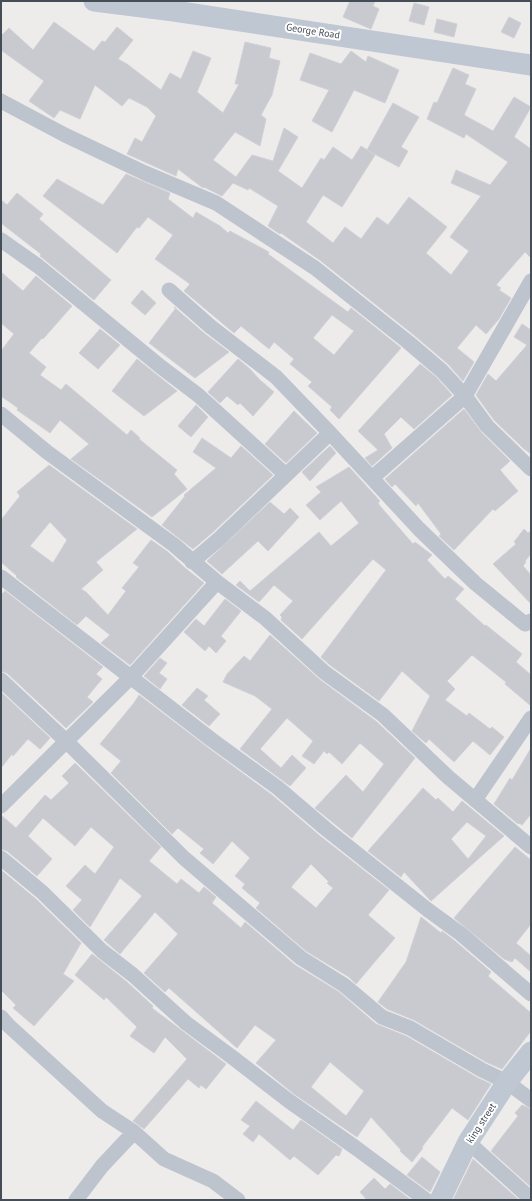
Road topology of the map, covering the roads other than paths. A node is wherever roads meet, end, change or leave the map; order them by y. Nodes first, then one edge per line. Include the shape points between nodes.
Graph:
1 (94, 1) edge
2 (176, 6) edge
3 (531, 64) edge
4 (1, 101) edge
5 (1, 240) edge
6 (531, 280) edge
7 (169, 290) dead end
8 (465, 396) junction
9 (1, 414) edge
10 (330, 433) junction
11 (531, 469) edge
12 (286, 476) junction
13 (372, 478) junction
14 (192, 562) junction
15 (1, 577) edge
16 (217, 582) junction
17 (531, 621) edge
18 (132, 677) junction
19 (1, 680) edge
20 (531, 718) edge
21 (66, 741) junction
22 (476, 800) junction
23 (1, 806) edge
24 (531, 847) edge
25 (1, 858) edge
26 (531, 994) edge
27 (1, 1017) edge
28 (531, 1052) edge
29 (507, 1082) junction
30 (531, 1100) edge
31 (134, 1132) junction
32 (468, 1142) junction
33 (531, 1199) edge
34 (76, 1200) edge
35 (238, 1200) edge
36 (426, 1200) edge
37 (440, 1200) edge

1 - 2 main road, George Road
2 - 3 main road, George Road
4 - 8 street via 145,173 216,203 315,268 442,371
5 - 12 street via 38,266 198,395
6 - 8 street
7 - 10 street via 211,327 276,377
8 - 11 street via 487,426
8 - 13 street
9 - 14 street via 53,457 174,545
10 - 12 street
10 - 13 street
12 - 14 street
13 - 17 street via 419,530 475,583 525,624
14 - 16 street
15 - 18 street
16 - 18 street
16 - 22 street via 265,618 324,672 383,715
18 - 21 street
18 - 26 street via 278,788 326,829 461,934
19 - 21 street
20 - 22 street
21 - 23 street
21 - 29 street via 184,858 301,958 344,985 382,1017 410,1028
22 - 24 street
25 - 36 street via 42,892 102,951 186,1023
27 - 31 street via 102,1111
28 - 29 main road, king street
29 - 30 street
29 - 32 main road, king street
31 - 34 street via 102,1166
31 - 35 street via 164,1159 213,1181
32 - 33 street
32 - 37 main road, king street

